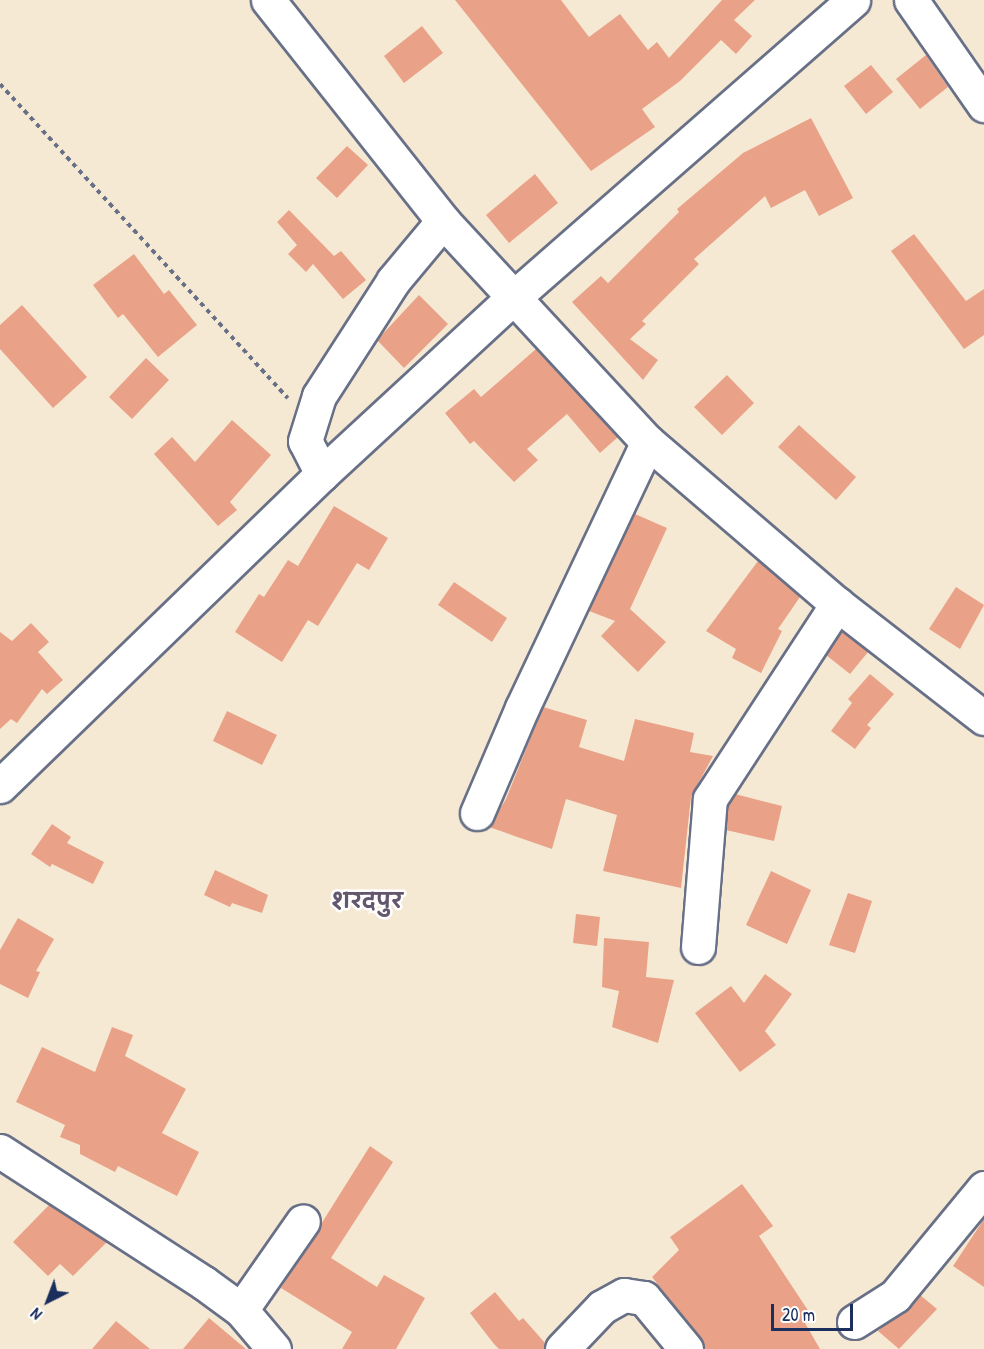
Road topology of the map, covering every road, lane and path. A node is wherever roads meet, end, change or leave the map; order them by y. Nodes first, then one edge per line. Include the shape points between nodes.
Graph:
1 (268, 0) edge
2 (853, 0) edge
3 (910, 0) edge
4 (0, 84) edge
5 (984, 105) edge
6 (443, 221) junction
7 (513, 298) junction
8 (308, 421) junction
9 (648, 442) junction
10 (322, 474) junction
11 (837, 604) junction
12 (984, 718) edge
13 (0, 786) edge
14 (477, 813) dead end
15 (698, 946) dead end
16 (0, 1151) edge
17 (984, 1188) edge
18 (303, 1221) dead end
19 (241, 1310) junction
20 (854, 1322) dead end
21 (274, 1349) edge
22 (562, 1349) edge
23 (686, 1349) edge

1 - 6 street
2 - 7 street
3 - 5 street
4 - 8 path
6 - 7 street
6 - 8 street via 393,281 319,396
7 - 9 street
7 - 10 street
8 - 10 street via 305,441
9 - 11 street
9 - 14 street via 522,708
10 - 13 street
11 - 12 street
11 - 15 street via 710,799
16 - 19 street
17 - 20 street via 896,1296
18 - 19 street
19 - 21 street
22 - 23 street via 602,1307 624,1295 644,1298

